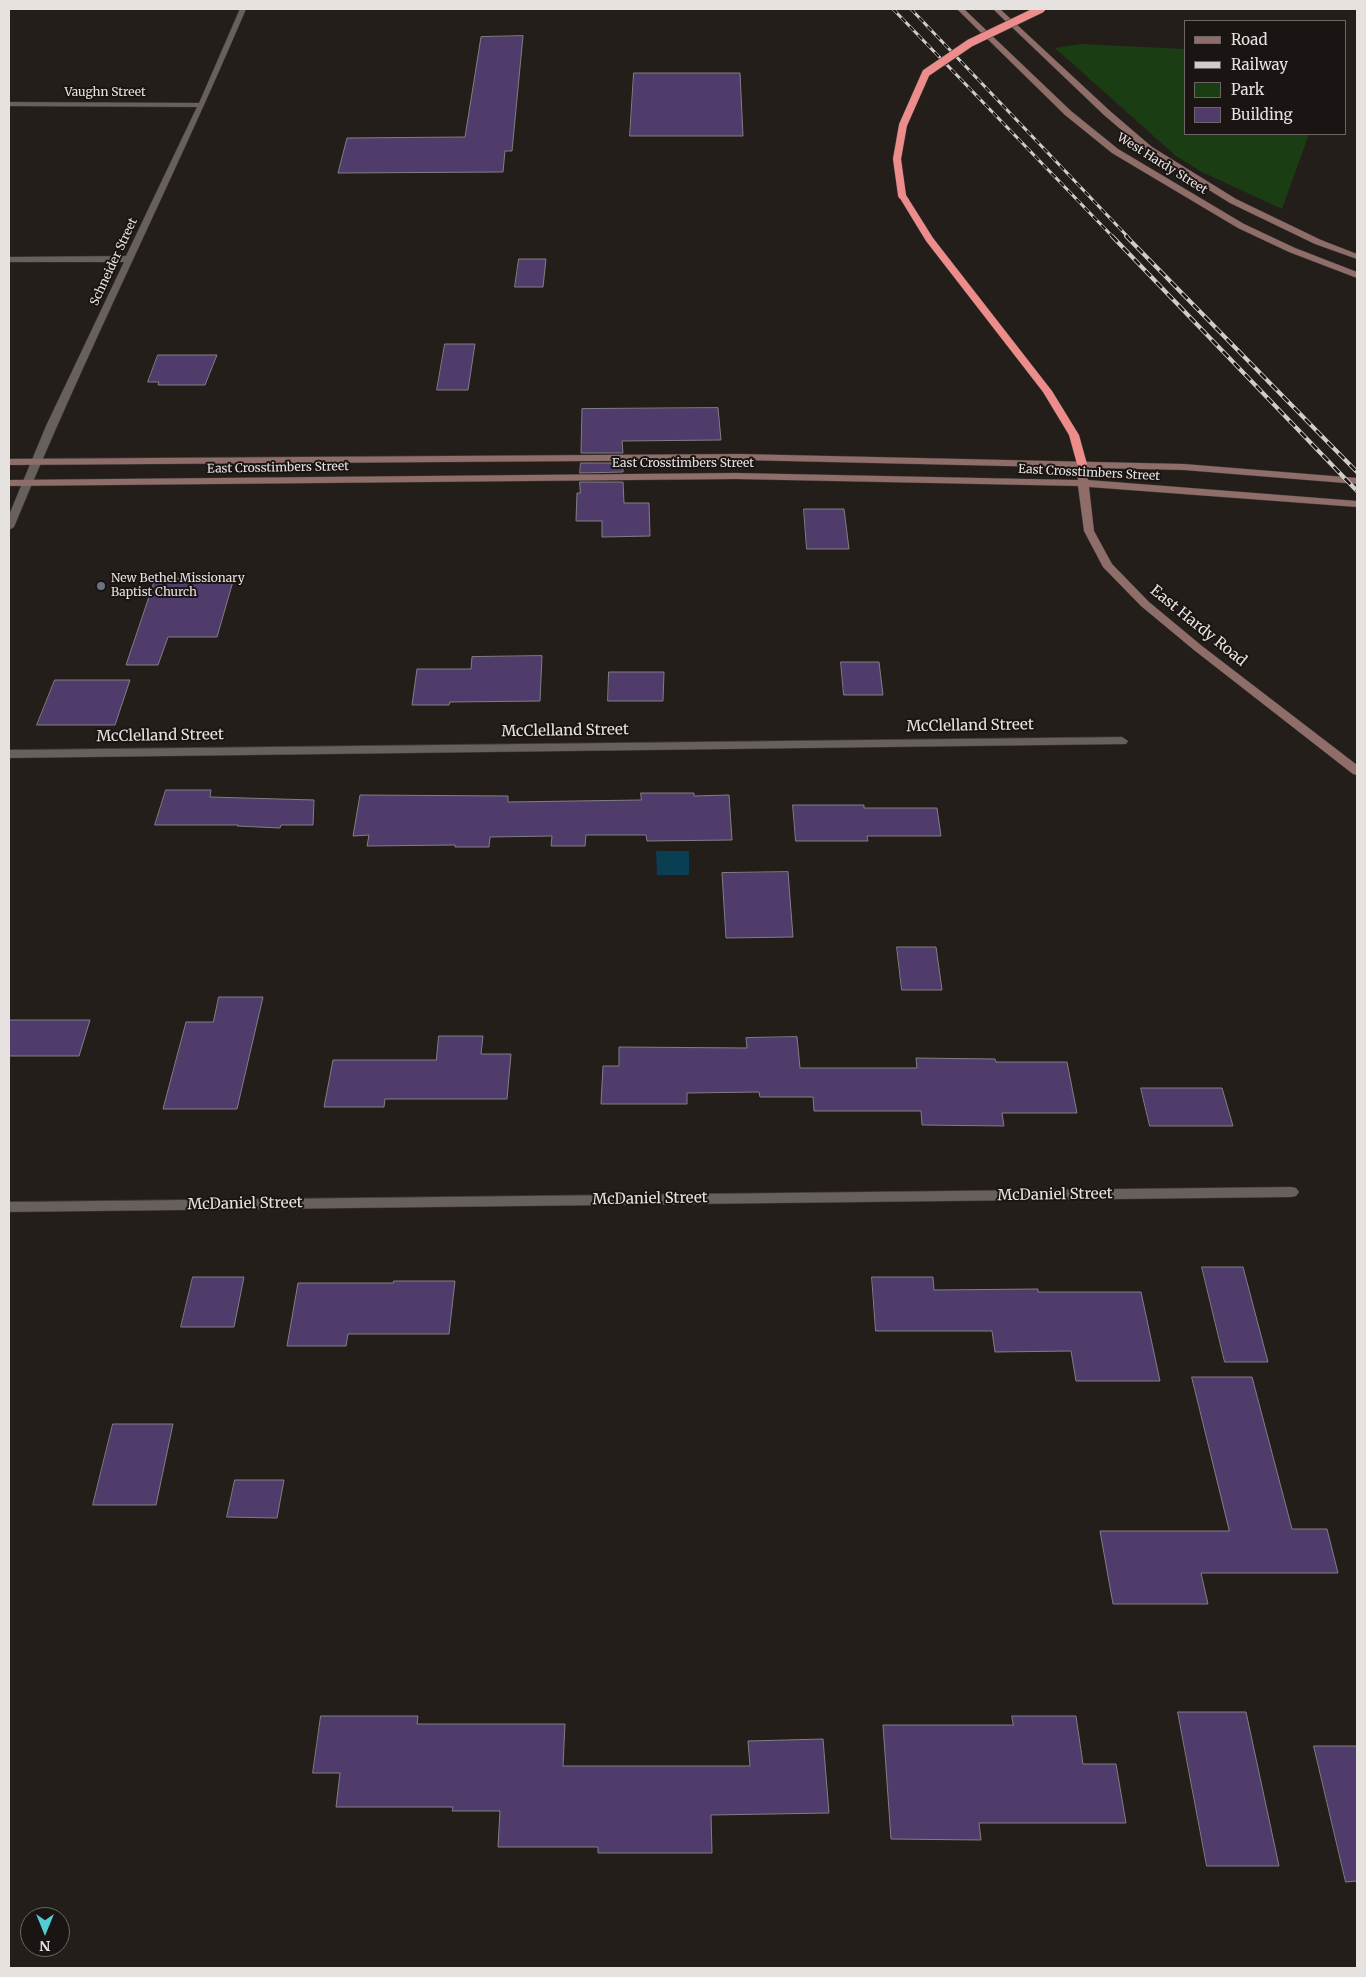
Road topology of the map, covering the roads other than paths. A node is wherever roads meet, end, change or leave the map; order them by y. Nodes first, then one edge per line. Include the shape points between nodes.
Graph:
1 (243, 9) edge
2 (960, 9) edge
3 (996, 9) edge
4 (1041, 9) edge
5 (9, 104) edge
6 (202, 105) junction
7 (1357, 257) edge
8 (129, 258) junction
9 (9, 259) edge
10 (1357, 275) edge
11 (740, 457) junction
12 (498, 460) junction
13 (9, 462) edge
14 (36, 463) junction
15 (1082, 464) junction
16 (736, 476) junction
17 (501, 478) junction
18 (1357, 481) edge
19 (9, 483) edge
20 (27, 483) junction
21 (1082, 483) junction
22 (1357, 504) edge
23 (9, 527) edge
24 (1122, 741) dead end
25 (9, 754) edge
26 (1357, 771) edge
27 (1291, 1192) dead end
28 (9, 1207) edge

1 - 6 street, Schneider Street
2 - 10 main road, West Hardy Street via 1068,113 1114,151 1241,226
3 - 7 main road, West Hardy Street via 1150,149 1233,200 1318,242
4 - 15 highway, bridge via 970,43 926,72 903,125 898,158 902,195 929,239 1048,391 1074,435
5 - 6 street, Vaughn Street
6 - 8 street, Schneider Street
8 - 9 street
8 - 14 street, Schneider Street
11 - 12 main road, East Crosstimbers Street
11 - 15 main road, East Crosstimbers Street
11 - 16 main road
12 - 14 main road, East Crosstimbers Street
12 - 17 main road
13 - 14 main road, East Crosstimbers Street
14 - 20 street, Schneider Street
15 - 18 main road, East Crosstimbers Street via 1184,467
15 - 21 main road, East Hardy Road
16 - 17 main road, East Crosstimbers Street
16 - 21 main road, East Crosstimbers Street
17 - 20 main road, East Crosstimbers Street
19 - 20 main road, East Crosstimbers Street
20 - 23 street, Schneider Street
21 - 22 main road, East Crosstimbers Street
21 - 26 main road, East Hardy Road via 1088,531 1107,565 1145,604 1198,648
24 - 25 street, McClelland Street
27 - 28 street, McDaniel Street

